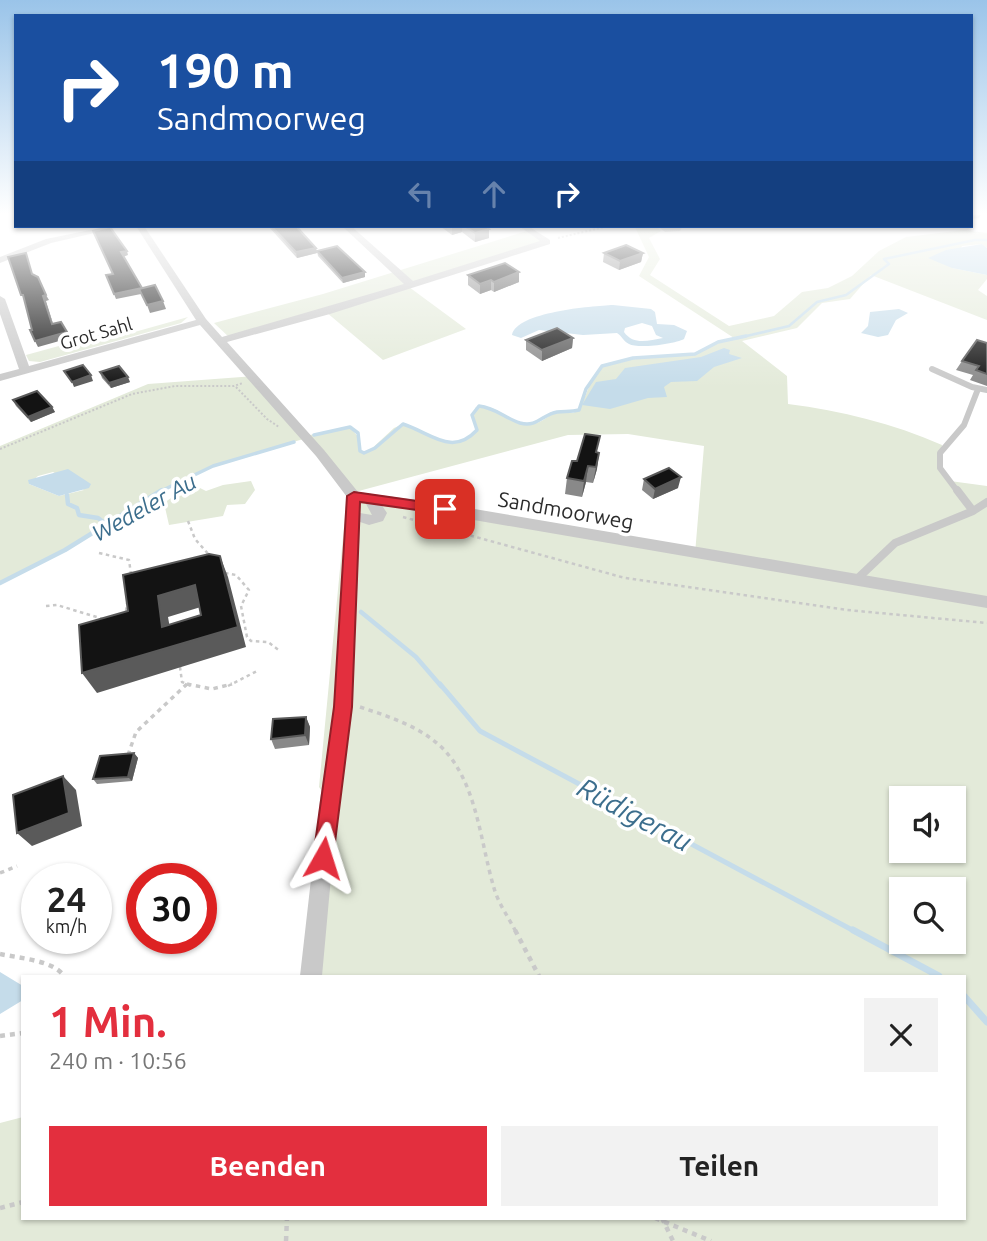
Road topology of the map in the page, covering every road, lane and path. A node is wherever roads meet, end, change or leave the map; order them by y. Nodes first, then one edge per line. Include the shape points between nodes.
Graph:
1 (171, 273) edge
2 (398, 273) edge
3 (449, 273) edge
4 (411, 285) junction
5 (0, 299) edge
6 (202, 321) junction
7 (4, 326) edge
8 (219, 341) junction
9 (932, 369) dead end
10 (25, 371) junction
11 (0, 378) edge
12 (255, 379) junction
13 (983, 390) edge
14 (0, 449) edge
15 (354, 496) junction
16 (370, 499) junction
17 (987, 502) edge
18 (973, 512) junction
19 (380, 513) junction
20 (352, 514) junction
21 (188, 521) dead end
22 (99, 552) dead end
23 (214, 563) edge
24 (217, 573) edge
25 (132, 578) edge
26 (858, 579) junction
27 (130, 593) edge
28 (987, 602) edge
29 (46, 606) dead end
30 (126, 611) edge
31 (106, 620) edge
32 (987, 623) edge
33 (280, 651) dead end
34 (180, 667) dead end
35 (259, 670) dead end
36 (187, 684) junction
37 (343, 707) junction
38 (127, 759) edge
39 (17, 866) dead end
40 (0, 873) edge
41 (0, 954) edge
42 (64, 975) edge
43 (311, 975) edge
44 (538, 975) edge
45 (21, 1033) edge
46 (0, 1036) edge
47 (21, 1203) edge
48 (0, 1208) edge
49 (287, 1220) edge
50 (663, 1220) edge
51 (285, 1241) edge
52 (673, 1241) edge
53 (711, 1241) edge

1 - 6 street
2 - 4 street
3 - 4 street
4 - 8 street
5 - 7 street
6 - 8 street
6 - 10 street, Grot Sahl
7 - 10 street
8 - 12 street
9 - 13 lane
10 - 11 street, Grot Sahl
12 - 14 path via 234,386 175,386 132,394
12 - 15 street
13 - 18 lane via 964,425 940,453 940,468
15 - 16 street, Sandmoorweg
15 - 20 street
16 - 19 street
16 - 26 street, Sandmoorweg
17 - 18 lane
18 - 26 lane via 895,543
19 - 20 street via 372,520
19 - 32 path via 625,578 847,610
20 - 37 street
21 - 23 path via 192,538
22 - 25 path via 129,561
24 - 33 path via 236,575 249,590 241,606 247,638 268,642
26 - 28 street, Sandmoorweg
27 - 30 path
29 - 31 path
34 - 36 path
35 - 36 path via 222,689 208,691
36 - 38 path via 131,738
37 - 43 street
37 - 44 path via 367,708 397,719 438,744 456,766 468,789 495,892
39 - 40 path
41 - 42 path via 44,964
45 - 46 path
47 - 48 path
49 - 51 path
50 - 52 path
50 - 53 path

